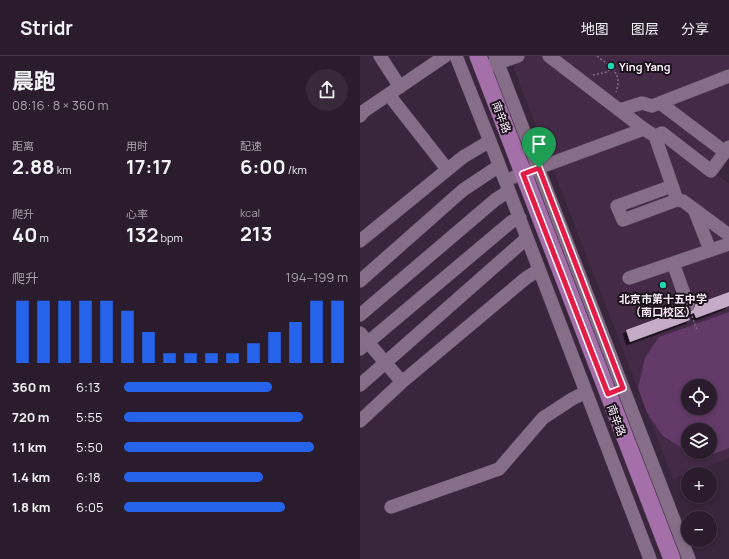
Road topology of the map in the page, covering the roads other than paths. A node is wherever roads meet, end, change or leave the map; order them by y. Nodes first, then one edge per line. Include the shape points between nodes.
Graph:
1 (380, 56) edge
2 (445, 56) edge
3 (456, 56) edge
4 (469, 56) edge
5 (518, 56) edge
6 (549, 56) edge
7 (488, 61) edge
8 (562, 61) edge
9 (729, 76) edge
10 (400, 87) junction
11 (389, 95) junction
12 (660, 103) junction
13 (620, 110) junction
14 (362, 111) edge
15 (644, 128) junction
16 (655, 136) junction
17 (490, 141) junction
18 (727, 150) edge
19 (499, 166) junction
20 (448, 170) junction
21 (521, 177) junction
22 (672, 186) junction
23 (677, 200) junction
24 (694, 209) junction
25 (521, 212) junction
26 (729, 235) edge
27 (527, 238) junction
28 (360, 241) edge
29 (729, 244) edge
30 (710, 250) junction
31 (673, 263) junction
32 (539, 270) junction
33 (629, 278) dead end
34 (360, 281) edge
35 (690, 310) road end
36 (360, 315) edge
37 (363, 341) edge
38 (386, 363) junction
39 (581, 365) junction
40 (402, 382) junction
41 (360, 385) edge
42 (615, 391) junction
43 (586, 392) junction
44 (360, 421) edge
45 (391, 507) dead end
46 (650, 559) edge
47 (661, 559) edge
48 (672, 559) edge
49 (689, 559) edge

1 - 10 street
2 - 10 street
3 - 17 street
4 - 21 main road, 南辛路
5 - 7 street
6 - 8 street
7 - 21 main road, 南辛路
8 - 13 street via 584,83
9 - 12 street
10 - 11 street
11 - 14 street
11 - 20 street
12 - 13 street via 652,106 642,103
12 - 18 street via 684,114
13 - 15 street
15 - 16 street
15 - 21 street
16 - 18 street via 662,133 711,171
16 - 22 street
17 - 19 street
17 - 20 street via 463,157
19 - 21 street
19 - 34 street via 463,190
20 - 28 street
21 - 25 main road, 南辛路
21 - 36 street
21 - 42 main road, 南辛路
22 - 23 street
22 - 23 street via 617,206 623,220
23 - 24 street
24 - 26 street
24 - 30 street
25 - 27 street
25 - 37 street
25 - 39 main road, 南辛路
27 - 32 street
27 - 38 street
29 - 30 street
30 - 31 street
31 - 33 street
31 - 35 street
32 - 39 street
32 - 40 street via 526,278
37 - 38 street
38 - 40 street
38 - 41 street
39 - 43 street
39 - 47 main road, 南辛路
40 - 44 street
42 - 48 main road, 南辛路
42 - 49 street
43 - 45 street via 543,418 499,469
43 - 46 street

